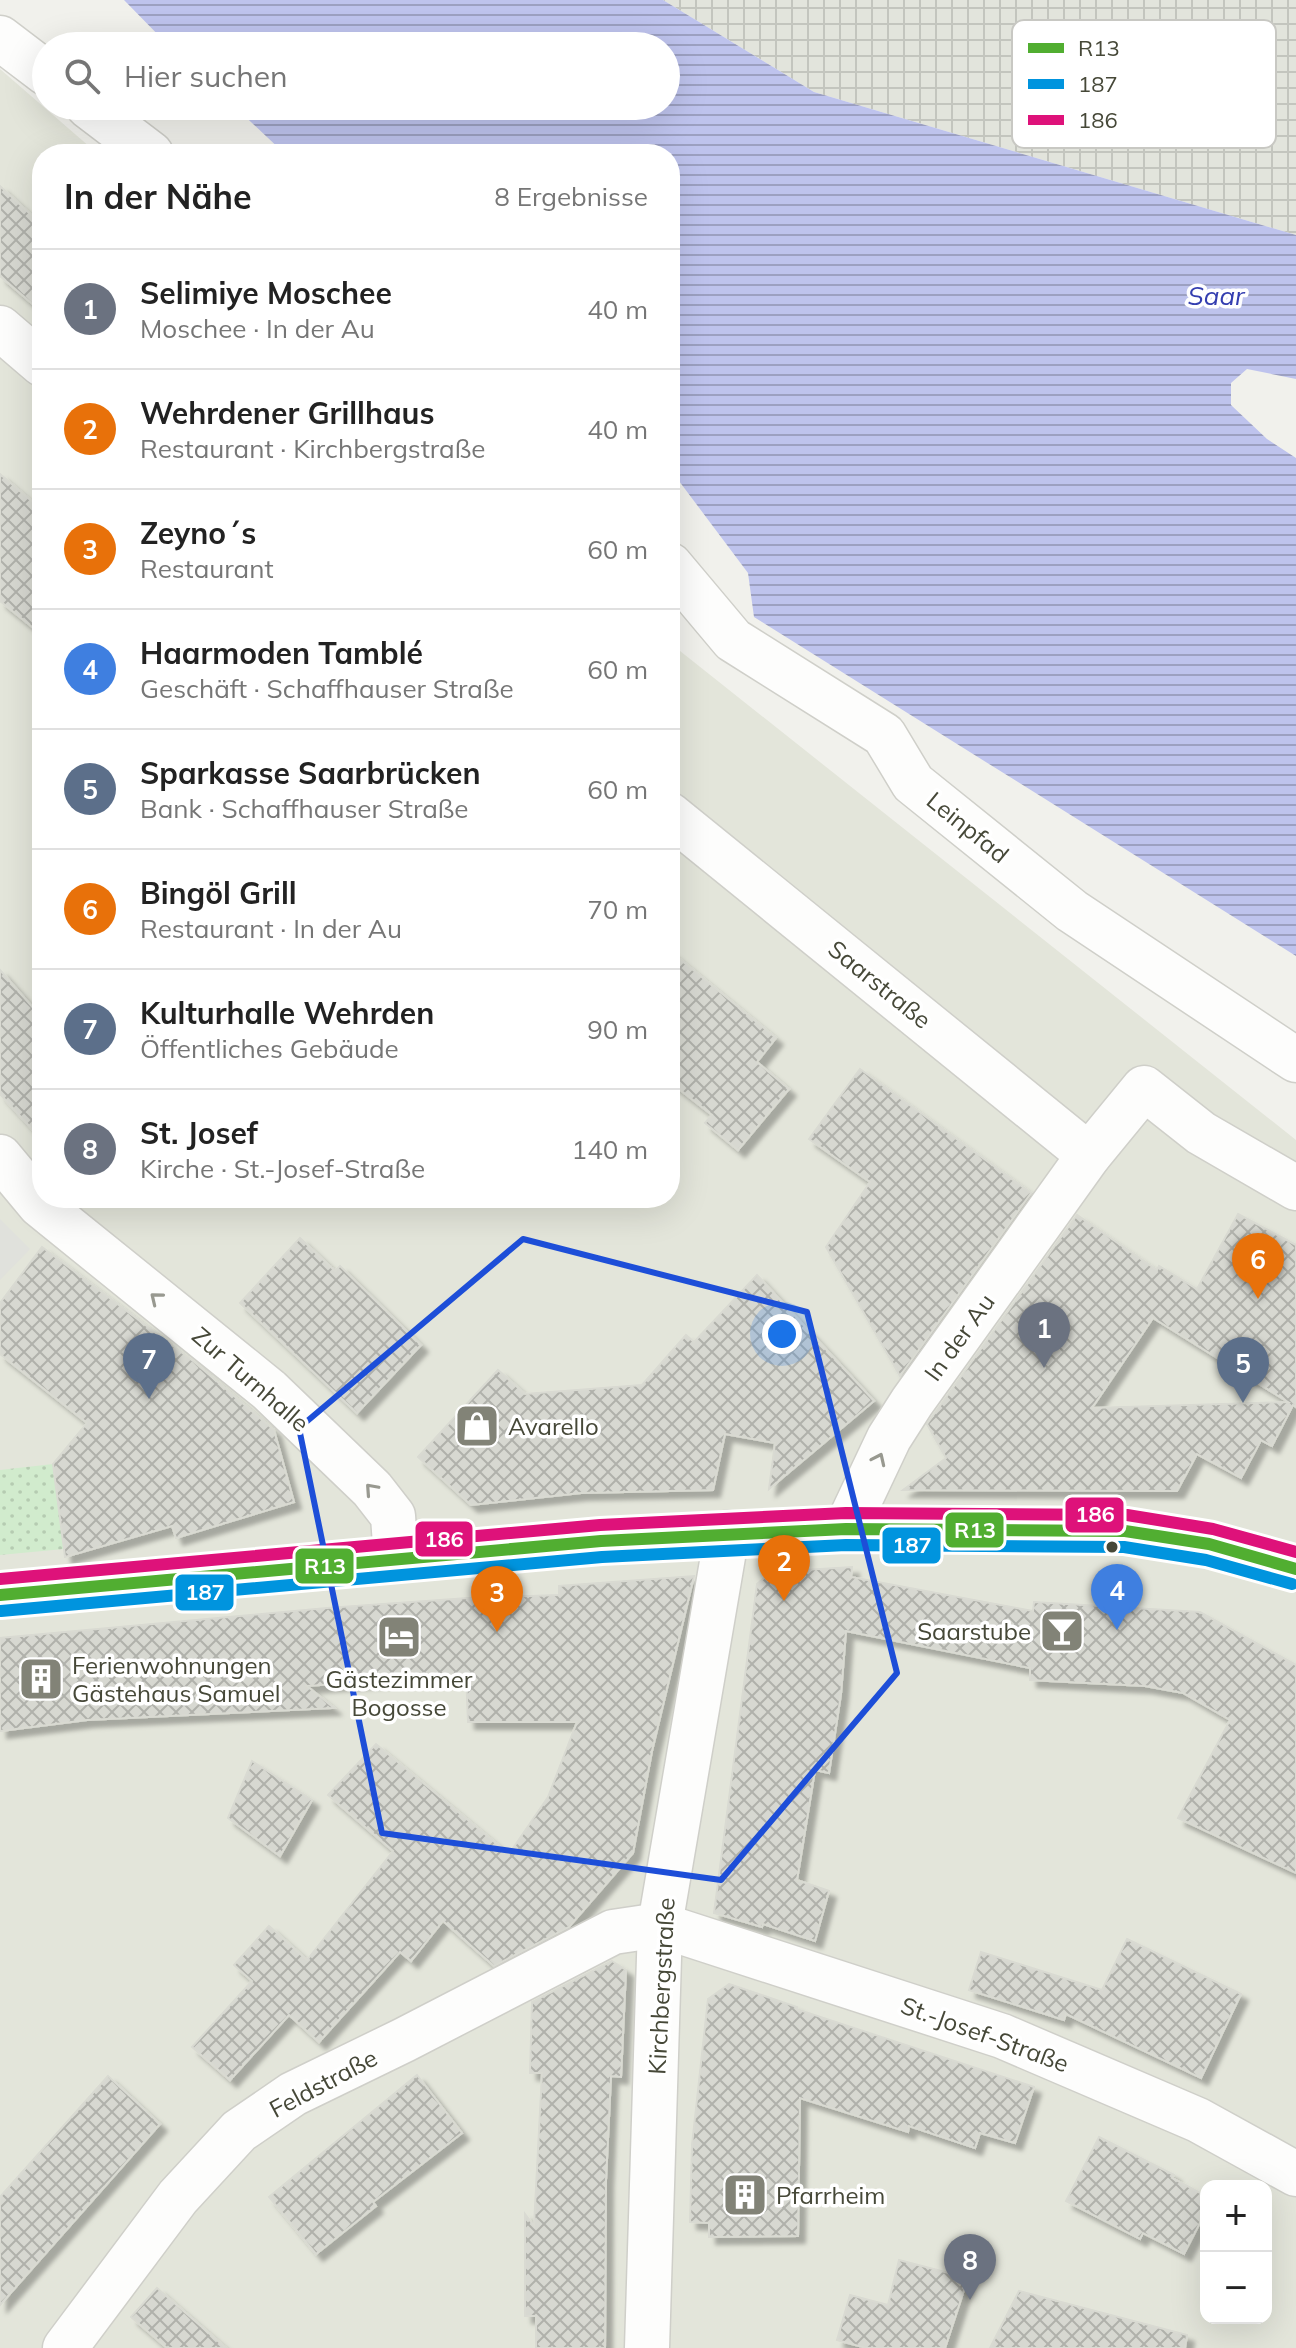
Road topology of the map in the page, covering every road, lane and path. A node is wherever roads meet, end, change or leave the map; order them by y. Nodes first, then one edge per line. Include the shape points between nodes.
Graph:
1 (0, 38) edge
2 (32, 62) edge
3 (106, 120) edge
4 (138, 144) edge
5 (0, 328) edge
6 (32, 355) edge
7 (680, 577) edge
8 (680, 823) edge
9 (1296, 1060) edge
10 (1089, 1155) junction
11 (0, 1157) edge
12 (1296, 1188) edge
13 (32, 1195) edge
14 (44, 1208) edge
15 (846, 1529) junction
16 (727, 1533) junction
17 (396, 1559) junction
18 (1296, 1569) edge
19 (0, 1595) edge
20 (660, 1925) junction
21 (1296, 2174) edge
22 (65, 2348) edge
23 (647, 2348) edge

1 - 2 street
3 - 4 street
5 - 6 street
7 - 9 street, Leinpfad via 733,640 884,735 913,783 1072,911
8 - 10 street, Saarstraße
10 - 12 street, In der Au via 1144,1088 1201,1133
15 -> 10 street, In der Au via 912,1402
13 -> 11 street, Zur Turnhalle
17 -> 14 street, Zur Turnhalle via 393,1516 372,1489 269,1390
15 - 16 street
15 - 18 street via 1125,1531 1209,1544
16 - 17 street
16 - 20 street, Kirchbergstraße
17 - 19 street
20 - 21 street, St.-Josef-Straße via 1002,2036 1198,2120
20 - 22 street, Feldstraße via 613,1932 293,2094 239,2131 178,2197
20 - 23 street, Kirchbergstraße

